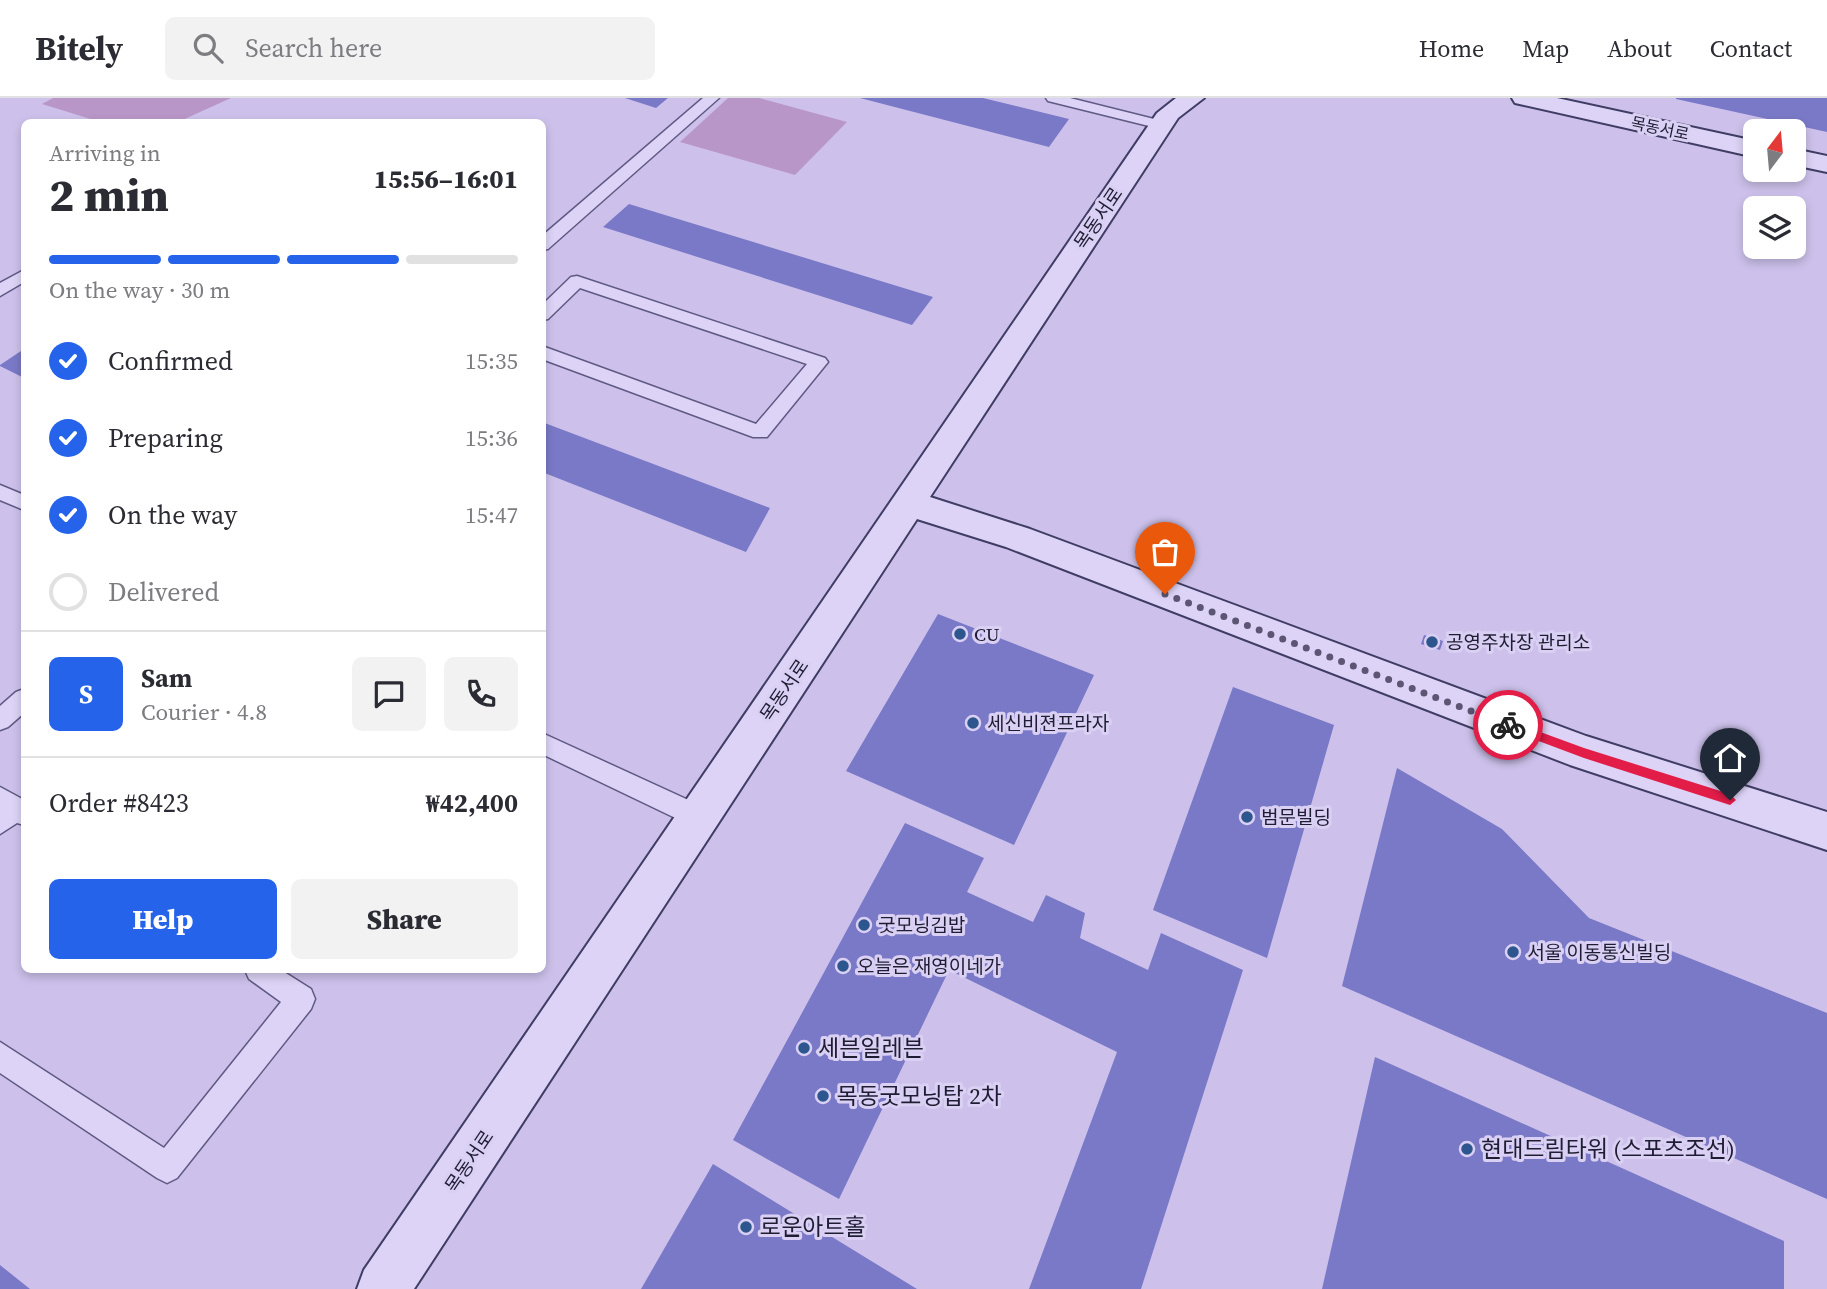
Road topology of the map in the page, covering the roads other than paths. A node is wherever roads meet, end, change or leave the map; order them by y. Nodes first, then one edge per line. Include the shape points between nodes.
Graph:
1 (712, 98) edge
2 (1053, 98) edge
3 (1192, 98) edge
4 (1524, 98) edge
5 (1161, 125) junction
6 (1743, 146) edge
7 (1806, 160) edge
8 (1827, 164) edge
9 (546, 242) edge
10 (21, 277) edge
11 (0, 291) edge
12 (546, 311) edge
13 (546, 353) edge
14 (0, 492) edge
15 (21, 502) edge
16 (908, 503) junction
17 (21, 702) edge
18 (0, 720) edge
19 (546, 745) edge
20 (699, 817) junction
21 (1827, 831) edge
22 (262, 973) edge
23 (0, 1056) edge
24 (383, 1289) edge

1 - 9 lane
2 - 5 lane
3 - 5 main road, 목동서로 via 1169,113
4 - 6 main road, 목동서로
5 - 16 main road, 목동서로
7 - 8 main road
10 - 11 lane
12 - 13 lane via 577,281 819,362 760,432
14 - 15 lane
16 - 20 main road, 목동서로
16 - 21 main road via 1018,538 1584,753
17 - 18 lane
19 - 20 lane
20 - 24 main road, 목동서로
22 - 23 lane via 301,999 167,1168

